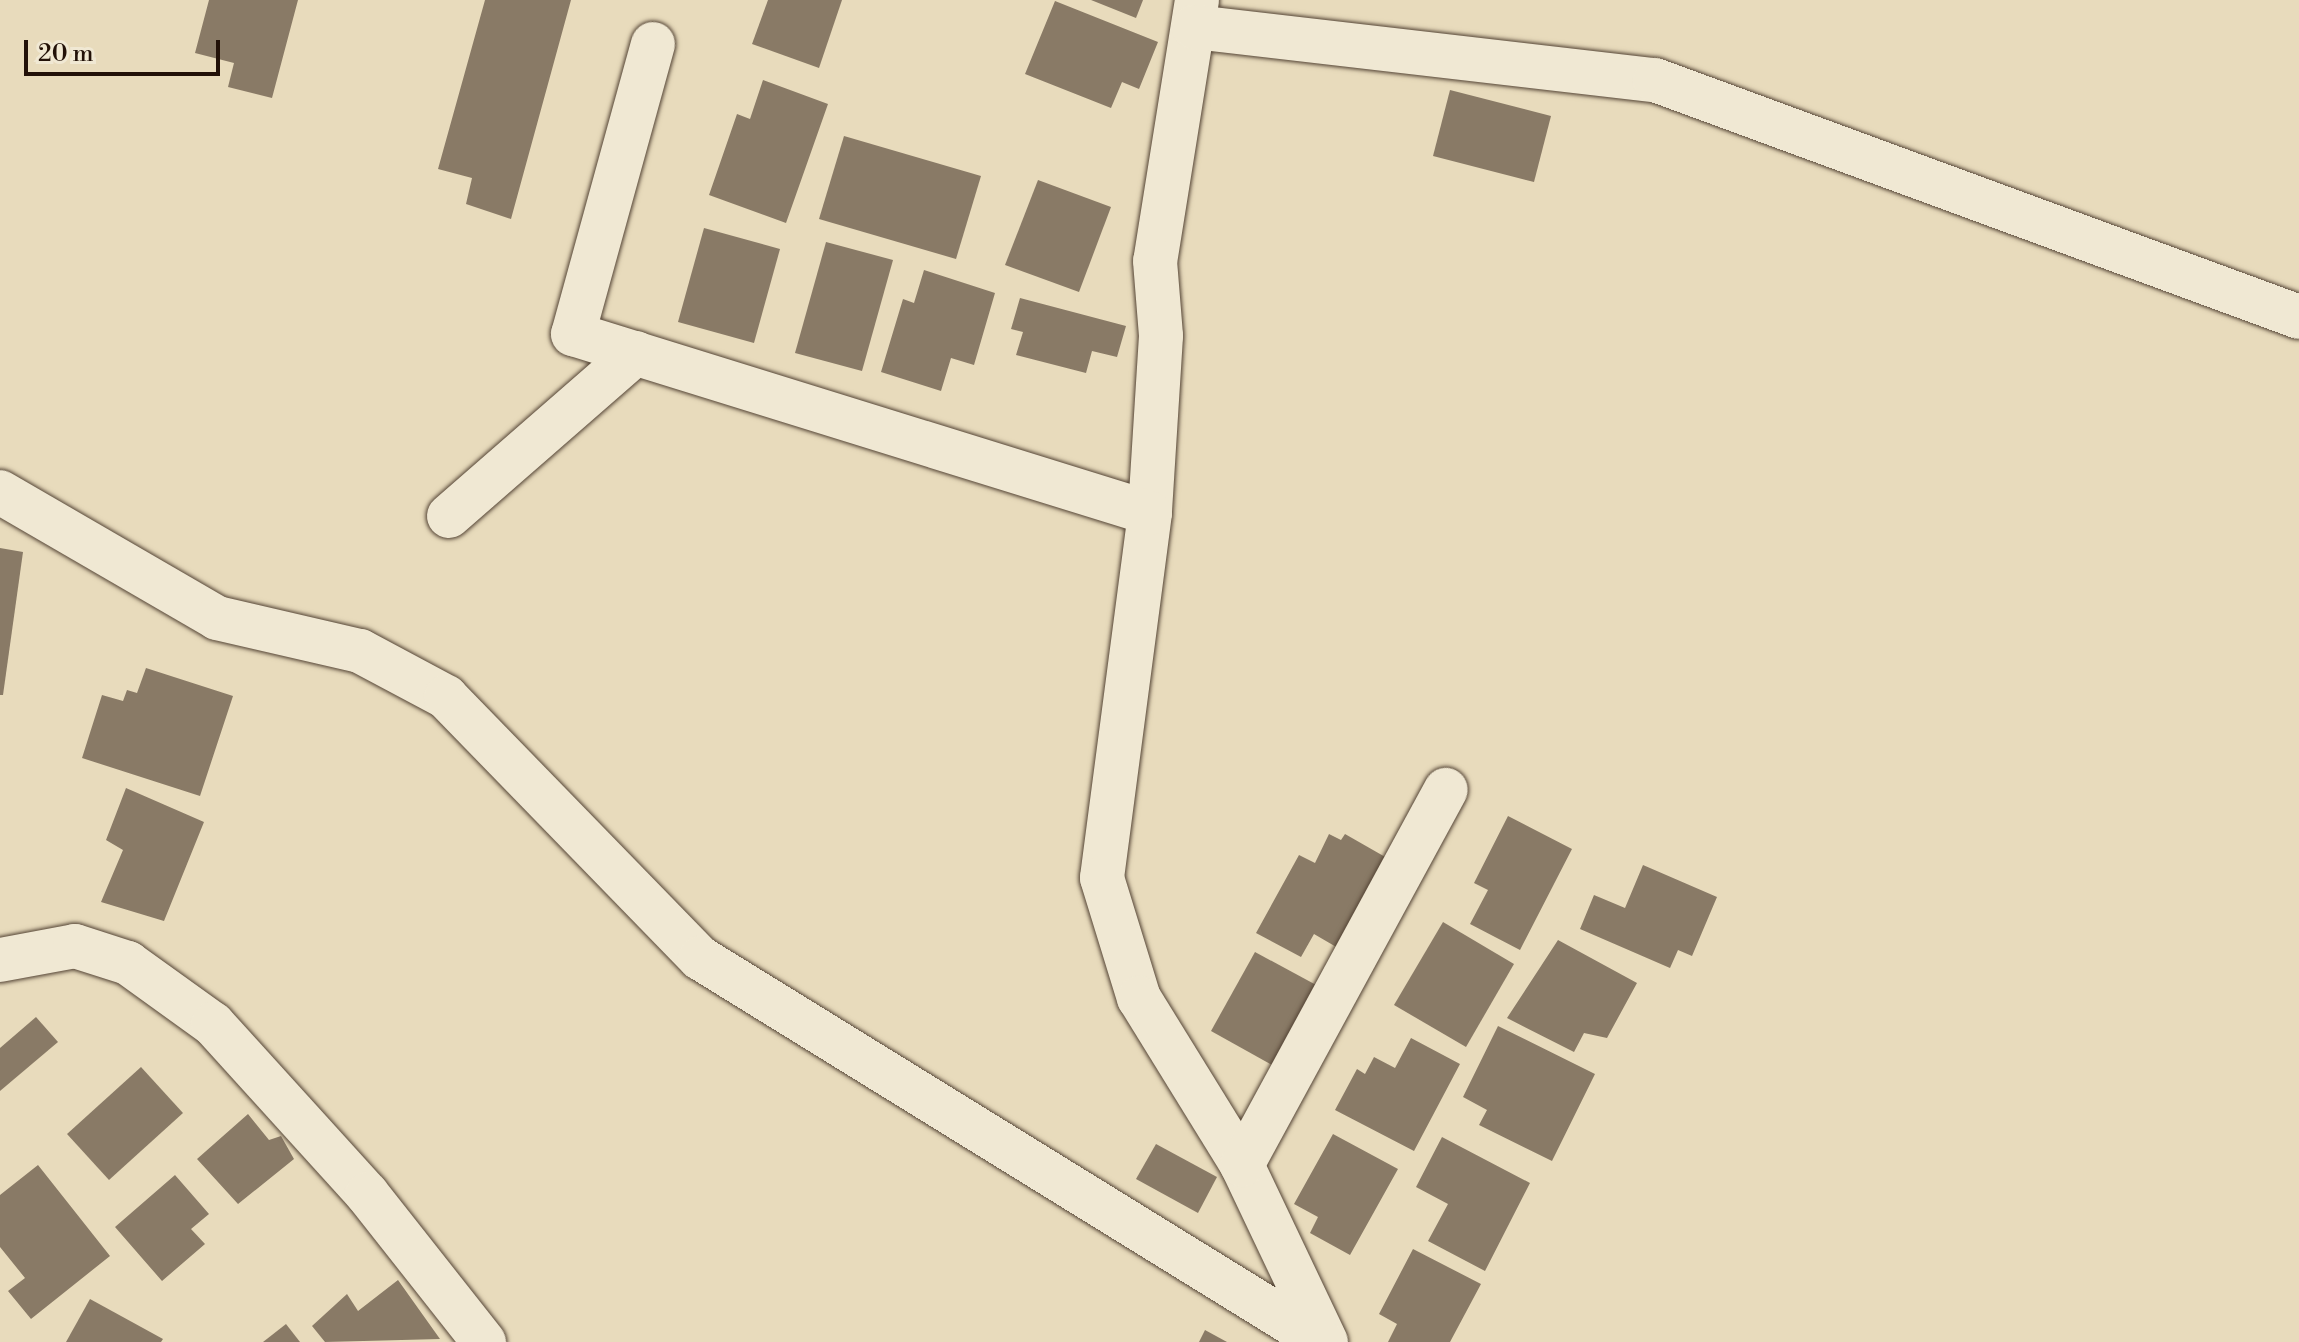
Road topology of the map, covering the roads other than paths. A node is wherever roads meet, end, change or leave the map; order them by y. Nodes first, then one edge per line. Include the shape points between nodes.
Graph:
1 (1196, 14) edge
2 (653, 44) dead end
3 (2299, 317) edge
4 (636, 353) junction
5 (0, 492) edge
6 (1150, 513) junction
7 (449, 516) dead end
8 (1446, 790) dead end
9 (0, 960) edge
10 (1242, 1165) junction
11 (484, 1342) edge
12 (1324, 1342) edge

1 - 3 street via 1655,80
1 - 6 street via 1155,261 1161,336
2 - 4 street via 573,334
4 - 6 street
4 - 7 street
5 - 12 street via 217,618 360,651 446,697 700,958
6 - 10 street via 1102,878 1139,998
8 - 10 street
9 - 11 street via 75,946 128,963 213,1024 367,1194
10 - 12 street

